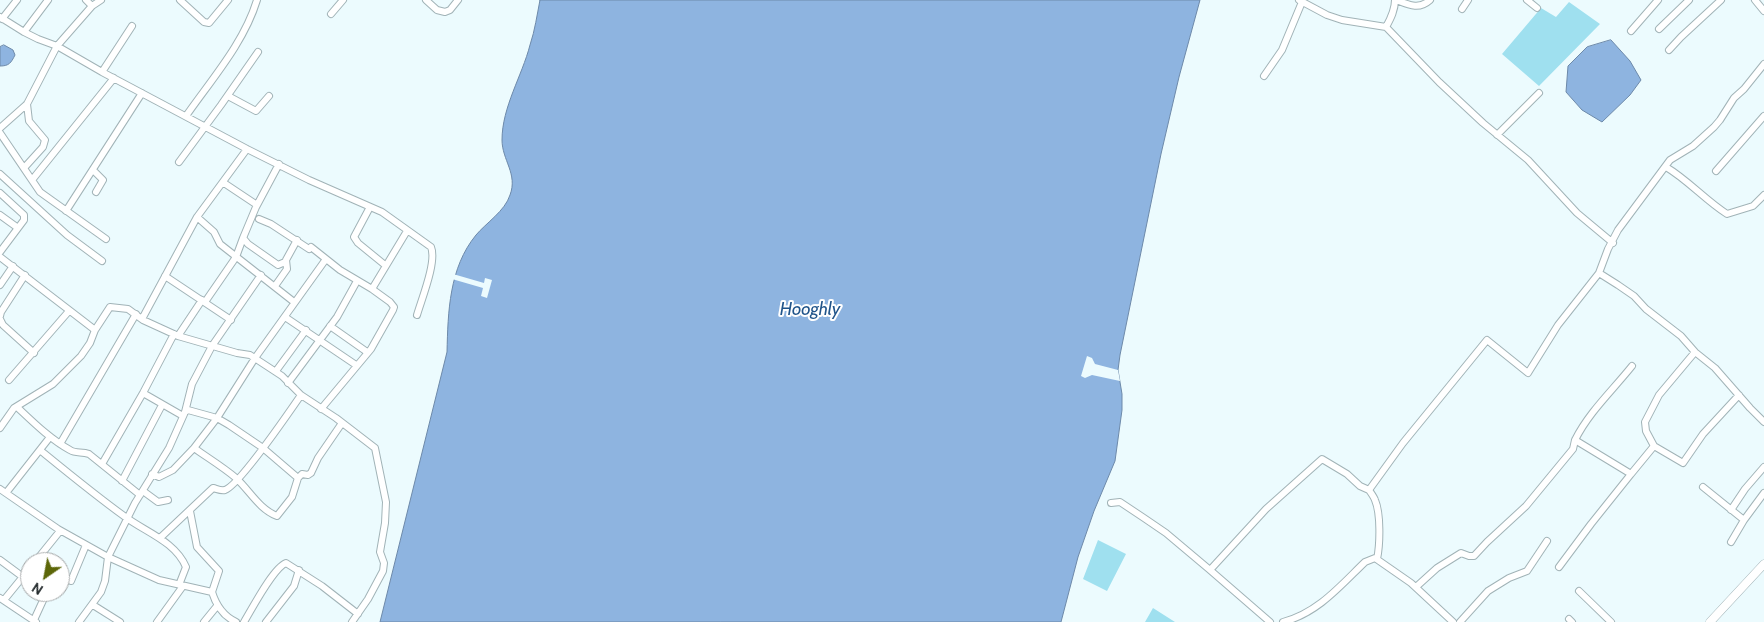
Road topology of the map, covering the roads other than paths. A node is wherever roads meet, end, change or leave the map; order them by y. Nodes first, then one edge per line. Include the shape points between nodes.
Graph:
1 (17, 0) edge
2 (48, 0) edge
3 (86, 0) edge
4 (101, 0) edge
5 (180, 0) edge
6 (228, 0) edge
7 (256, 0) edge
8 (343, 0) edge
9 (426, 0) edge
10 (458, 0) edge
11 (1396, 0) edge
12 (1430, 0) edge
13 (1468, 0) edge
14 (1527, 0) edge
15 (1658, 0) edge
16 (1689, 0) edge
17 (1721, 0) edge
18 (1755, 0) edge
19 (1301, 1) edge
20 (92, 6) junction
21 (1537, 8) dead end
22 (1462, 9) dead end
23 (1764, 12) edge
24 (331, 14) dead end
25 (1, 18) edge
26 (132, 26) dead end
27 (1386, 27) junction
28 (1659, 29) dead end
29 (1631, 31) dead end
30 (24, 32) junction
31 (57, 46) junction
32 (1669, 50) dead end
33 (258, 52) dead end
34 (1763, 66) edge
35 (102, 72) junction
36 (1264, 76) dead end
37 (114, 78) junction
38 (1539, 93) dead end
39 (142, 94) junction
40 (228, 96) junction
41 (269, 96) dead end
42 (29, 101) junction
43 (186, 116) junction
44 (1764, 116) edge
45 (205, 127) junction
46 (0, 128) edge
47 (0, 133) edge
48 (1497, 135) junction
49 (247, 149) junction
50 (179, 162) dead end
51 (279, 164) junction
52 (1666, 167) junction
53 (24, 168) junction
54 (93, 170) junction
55 (1716, 171) dead end
56 (0, 174) edge
57 (32, 180) junction
58 (224, 182) junction
59 (96, 192) dead end
60 (0, 193) edge
61 (1764, 195) edge
62 (257, 205) junction
63 (370, 207) junction
64 (66, 211) junction
65 (0, 215) edge
66 (197, 218) junction
67 (260, 219) dead end
68 (18, 228) junction
69 (406, 230) junction
70 (243, 238) junction
71 (106, 239) dead end
72 (297, 240) junction
73 (1613, 243) junction
74 (0, 252) edge
75 (0, 257) edge
76 (236, 257) junction
77 (326, 259) junction
78 (102, 261) dead end
79 (285, 262) junction
80 (386, 264) junction
81 (13, 266) junction
82 (1599, 273) junction
83 (25, 275) junction
84 (261, 275) junction
85 (165, 276) junction
86 (357, 281) junction
87 (0, 285) edge
88 (275, 286) junction
89 (372, 289) junction
90 (204, 301) junction
91 (294, 302) junction
92 (69, 311) junction
93 (136, 314) junction
94 (417, 315) dead end
95 (0, 317) edge
96 (285, 317) junction
97 (142, 319) junction
98 (231, 320) junction
99 (330, 326) junction
100 (95, 330) junction
101 (306, 330) junction
102 (176, 335) junction
103 (319, 340) junction
104 (212, 346) junction
105 (367, 352) junction
106 (1695, 352) junction
107 (34, 353) junction
108 (255, 358) junction
109 (356, 366) junction
110 (1632, 366) dead end
111 (276, 371) junction
112 (9, 380) dead end
113 (288, 383) junction
114 (144, 393) junction
115 (301, 395) junction
116 (1739, 395) junction
117 (162, 404) junction
118 (17, 406) junction
119 (322, 409) junction
120 (184, 414) junction
121 (217, 418) junction
122 (1764, 422) edge
123 (342, 423) junction
124 (0, 428) edge
125 (50, 437) junction
126 (1575, 440) junction
127 (60, 444) junction
128 (1654, 446) junction
129 (194, 448) junction
130 (263, 448) junction
131 (40, 450) junction
132 (102, 464) junction
133 (1764, 467) edge
134 (152, 474) junction
135 (1631, 474) junction
136 (298, 478) junction
137 (237, 479) junction
138 (122, 481) junction
139 (1703, 487) dead end
140 (1369, 490) junction
141 (3, 491) edge
142 (142, 493) junction
143 (1764, 493) edge
144 (168, 500) dead end
145 (1111, 503) dead end
146 (1731, 510) junction
147 (190, 511) junction
148 (127, 518) junction
149 (1744, 520) junction
150 (60, 531) junction
151 (160, 538) junction
152 (1546, 541) dead end
153 (1731, 542) dead end
154 (86, 545) junction
155 (43, 552) edge
156 (108, 557) junction
157 (0, 560) edge
158 (1377, 560) junction
159 (1764, 564) edge
160 (1559, 567) dead end
161 (299, 570) junction
162 (1210, 570) junction
163 (20, 575) edge
164 (20, 580) edge
165 (70, 581) edge
166 (181, 585) junction
167 (1416, 587) junction
168 (1579, 591) dead end
169 (212, 592) junction
170 (2, 599) edge
171 (43, 602) edge
172 (93, 605) junction
173 (217, 606) junction
174 (358, 614) junction
175 (35, 621) edge
176 (79, 622) edge
177 (120, 622) edge
178 (157, 622) edge
179 (204, 622) edge
180 (236, 622) edge
181 (244, 622) edge
182 (266, 622) edge
183 (352, 622) edge
184 (1270, 622) edge
185 (1284, 622) edge
186 (1453, 622) edge
187 (1460, 622) edge
188 (1611, 622) edge
189 (1711, 622) edge

1 - 25 street
2 - 30 street
3 - 20 street
4 - 20 street
5 - 6 street via 209,23
7 - 43 street via 254,12 238,42
8 - 24 street
9 - 10 street via 437,10 445,12
11 - 12 street via 1416,7
11 - 27 street
13 - 22 street
14 - 21 street
15 - 29 street
16 - 28 street
17 - 32 street
18 - 23 street
19 - 27 street via 1342,20
19 - 36 street via 1282,50
20 - 31 street
25 - 30 street
26 - 35 street
27 - 48 street
30 - 31 street
31 - 35 street
31 - 42 street
33 - 40 street
34 - 52 street via 1734,98 1714,127 1694,146 1670,160
35 - 37 street
37 - 39 street
37 - 57 street
38 - 48 street
39 - 43 street
39 - 54 street
40 - 41 street via 256,111
40 - 45 street
42 - 46 street
42 - 53 street via 30,121 45,140 43,147
43 - 45 street
44 - 55 street
45 - 49 street
45 - 50 street
47 - 53 street
48 - 73 street via 1528,160 1577,213
49 - 51 street
49 - 58 street
51 - 62 street
51 - 63 street
52 - 61 street via 1682,176 1727,214 1752,206
52 - 73 street via 1618,230
53 - 57 street
54 - 59 street via 103,180
54 - 64 street
56 - 78 street via 67,235
57 - 64 street via 40,192
58 - 62 street
58 - 66 street
60 - 68 street via 24,216
62 - 70 street
63 - 69 street
63 - 80 street via 354,237
64 - 71 street
65 - 68 street
66 - 76 street
66 - 85 street
67 - 72 street
68 - 74 street
69 - 80 street
69 - 94 street via 431,247 433,252
70 - 76 street
70 - 79 street via 278,264
72 - 77 street
72 - 79 street
73 - 82 street
75 - 81 street
76 - 84 street
76 - 90 street
77 - 86 street
77 - 91 street
79 - 88 street via 287,270
80 - 89 street
81 - 83 street
81 - 87 street
82 - 106 street via 1681,336
82 - 140 street via 1558,325 1528,373 1487,340
83 - 92 street
83 - 95 street via 0,312
84 - 88 street
84 - 98 street
85 - 90 street
85 - 97 street
86 - 89 street
86 - 99 street
88 - 91 street
89 - 105 street via 394,307
90 - 98 street
90 - 102 street
91 - 96 street
92 - 100 street
92 - 107 street
93 - 97 street
93 - 100 street via 128,309 110,307
93 - 127 street
95 - 107 street via 3,325
96 - 101 street
96 - 108 street
97 - 102 street
98 - 104 street
99 - 103 street
99 - 105 street
100 - 118 street via 90,343 76,361 52,384
101 - 103 street
101 - 111 street
102 - 104 street
102 - 114 street
103 - 109 street
103 - 113 street
104 - 108 street
104 - 120 street via 192,384
105 - 109 street
106 - 116 street via 1715,368
106 - 128 street via 1659,394 1645,422
107 - 112 street
108 - 111 street
108 - 121 street
109 - 119 street
110 - 126 street via 1598,404
111 - 113 street
113 - 115 street
114 - 117 street
114 - 132 street
115 - 119 street
115 - 130 street
116 - 122 street
116 - 128 street via 1702,434 1683,463
117 - 120 street
117 - 138 street
118 - 124 street
118 - 125 street
119 - 123 street
120 - 121 street via 188,410
120 - 134 street via 169,448
121 - 129 street
121 - 130 street
123 - 136 street via 311,473
123 - 174 street via 375,448 386,502 380,552 383,571
125 - 127 street
125 - 131 street
126 - 135 street
126 - 167 street via 1574,449 1526,506 1474,556 1461,553
127 - 132 street via 73,452 84,452
128 - 135 street
129 - 134 street via 173,470 159,477
129 - 137 street
130 - 136 street
130 - 137 street
131 - 141 street
131 - 148 street
132 - 138 street
133 - 146 street
134 - 142 street
135 - 160 street
136 - 137 street via 292,497 277,516 252,497
137 - 147 street via 222,491 213,488
138 - 142 street
139 - 146 street
140 - 158 street via 1376,500 1379,524
140 - 162 street via 1322,459 1266,509
141 - 150 street
142 - 144 street via 158,502
142 - 148 street
143 - 149 street
145 - 162 street via 1120,502 1144,518
146 - 149 street
147 - 151 street
147 - 169 street via 198,547 219,572
148 - 151 street
148 - 156 street
149 - 153 street
150 - 154 street
150 - 155 street
151 - 166 street via 184,562 186,567
152 - 187 street via 1527,571 1488,591
154 - 156 street
154 - 165 street
156 - 166 street via 159,580
156 - 172 street via 105,581
157 - 163 street
158 - 167 street
158 - 185 street via 1366,562 1317,607
159 - 189 street
161 - 174 street
161 - 181 street via 286,563 280,566
161 - 182 street via 294,586
162 - 184 street
164 - 170 street
166 - 169 street
166 - 178 street
167 - 186 street
168 - 188 street
169 - 173 street
170 - 175 street
171 - 175 street
172 - 176 street
172 - 177 street
173 - 179 street
173 - 180 street
174 - 183 street

